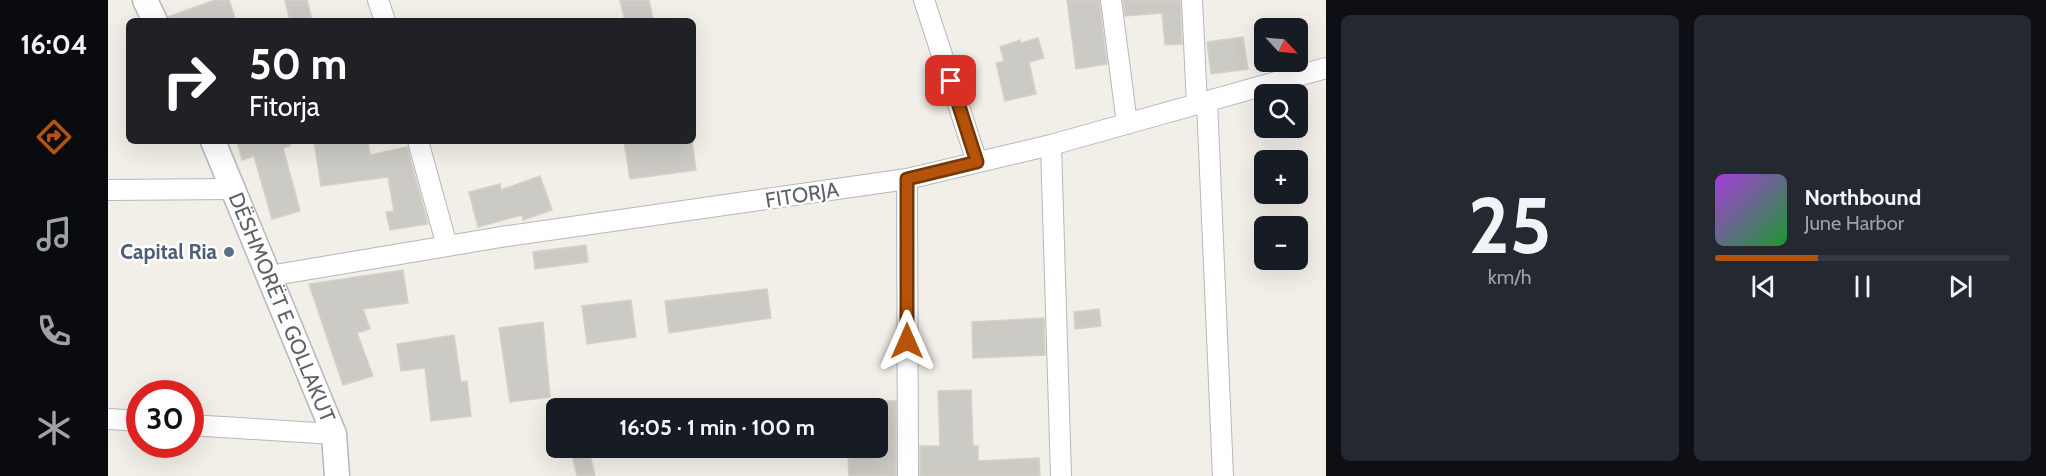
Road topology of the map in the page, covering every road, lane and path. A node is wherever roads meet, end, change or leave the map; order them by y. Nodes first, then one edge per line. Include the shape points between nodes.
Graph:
1 (145, 0) edge
2 (378, 0) edge
3 (924, 0) edge
4 (1111, 0) edge
5 (1192, 0) edge
6 (154, 18) edge
7 (384, 18) edge
8 (1326, 68) edge
9 (1202, 103) junction
10 (1127, 124) junction
11 (214, 144) edge
12 (419, 144) edge
13 (1051, 145) junction
14 (977, 162) junction
15 (907, 179) junction
16 (235, 189) junction
17 (108, 190) edge
18 (447, 246) junction
19 (269, 276) junction
20 (108, 419) edge
21 (126, 420) edge
22 (204, 425) edge
23 (334, 434) junction
24 (337, 476) edge
25 (908, 476) edge
26 (1061, 476) edge
27 (1223, 476) edge

1 - 6 street
2 - 7 street
3 - 14 street
4 - 10 street
5 - 9 street
8 - 9 street, FITORJA
9 - 10 street, FITORJA
9 - 27 street
10 - 13 street, FITORJA
11 - 16 street, DËSHMORËT E GOLLAKUT
12 - 18 street
13 - 14 street, FITORJA
13 - 26 street
14 - 15 street, FITORJA
15 - 18 street, FITORJA
15 - 25 street
16 - 17 street
16 - 19 street, DËSHMORËT E GOLLAKUT
18 - 19 street, FITORJA
19 - 23 street, DËSHMORËT E GOLLAKUT
20 - 21 street
22 - 23 street
23 - 24 street, DËSHMORËT E GOLLAKUT

